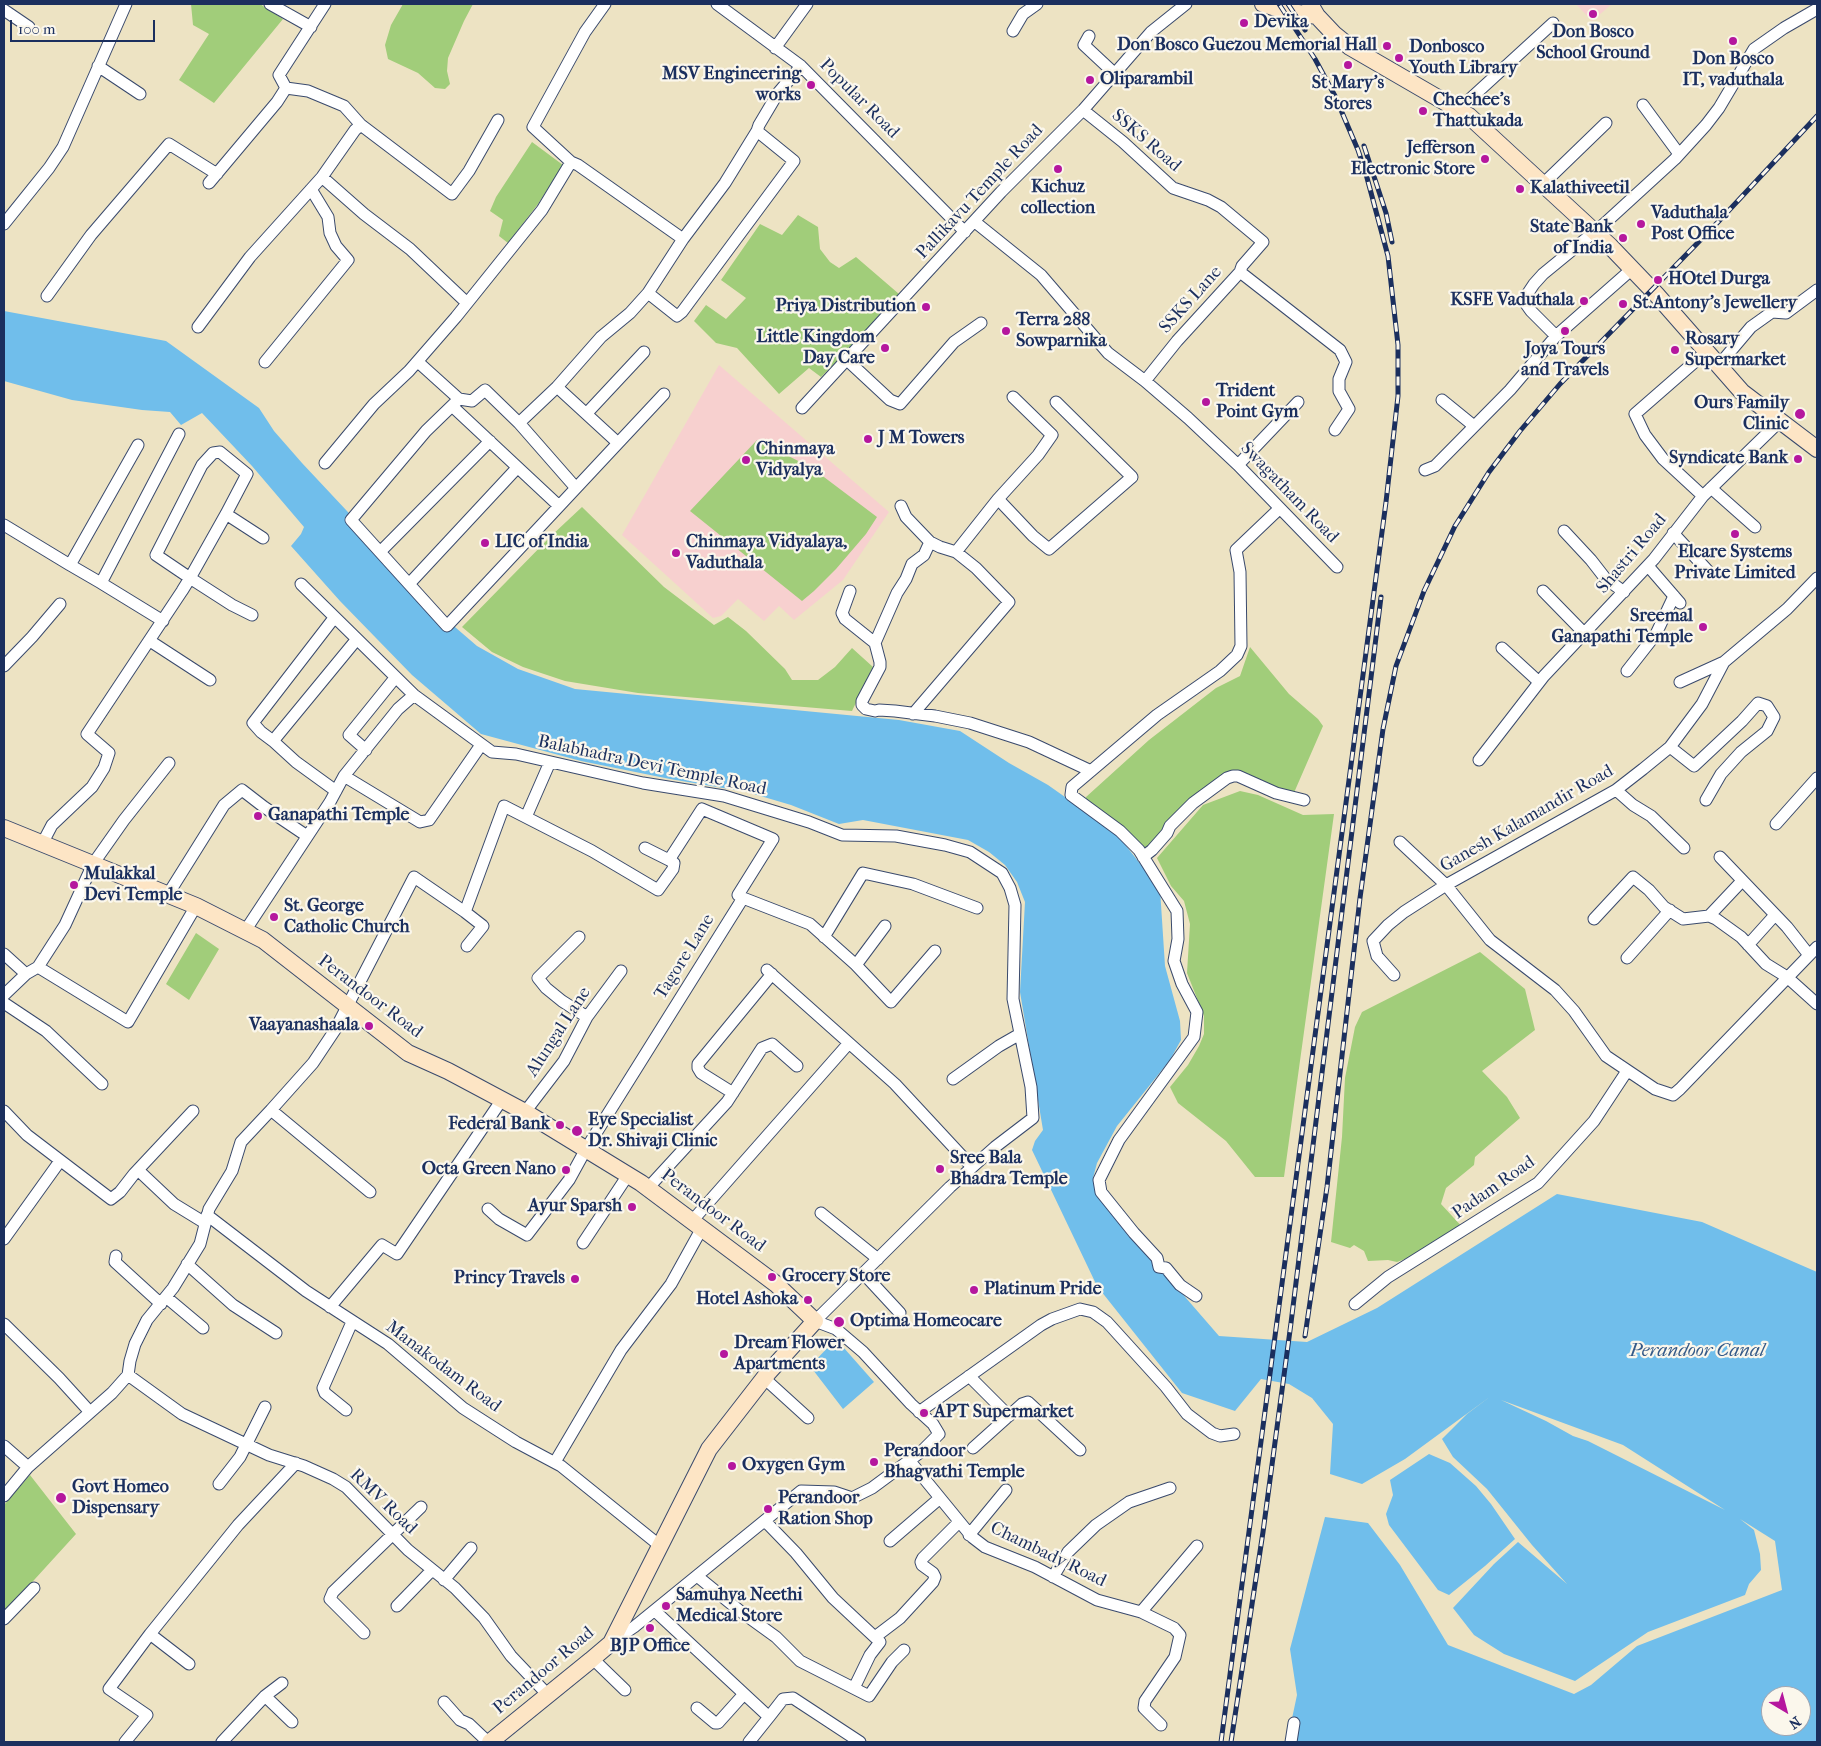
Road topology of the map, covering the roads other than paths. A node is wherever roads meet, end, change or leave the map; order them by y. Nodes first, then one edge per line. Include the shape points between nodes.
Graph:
1 (126, 4) edge
2 (270, 4) edge
3 (325, 4) edge
4 (605, 4) edge
5 (717, 4) edge
6 (807, 4) edge
7 (1037, 4) edge
8 (1186, 4) edge
9 (1263, 4) edge
10 (1817, 6) edge
11 (9, 9) edge
12 (1314, 10) edge
13 (1553, 23) dead end
14 (29, 27) dead end
15 (311, 27) junction
16 (1013, 31) dead end
17 (1089, 36) dead end
18 (775, 48) junction
19 (98, 66) junction
20 (801, 66) junction
21 (1114, 73) junction
22 (286, 88) junction
23 (140, 94) dead end
24 (1643, 106) dead end
25 (1083, 110) junction
26 (1458, 110) junction
27 (498, 120) dead end
28 (1606, 123) dead end
29 (361, 125) junction
30 (757, 131) junction
31 (1679, 154) junction
32 (572, 162) junction
33 (322, 177) junction
34 (1543, 184) junction
35 (311, 189) junction
36 (975, 222) junction
37 (4, 224) edge
38 (965, 232) junction
39 (1595, 232) junction
40 (683, 239) junction
41 (1263, 242) joint
42 (1632, 269) junction
43 (1240, 272) junction
44 (1817, 290) edge
45 (648, 293) junction
46 (47, 296) dead end
47 (467, 303) junction
48 (981, 323) dead end
49 (198, 327) dead end
50 (1556, 336) junction
51 (644, 352) dead end
52 (1706, 352) junction
53 (847, 360) junction
54 (264, 362) dead end
55 (418, 362) junction
56 (1718, 366) junction
57 (1145, 381) junction
58 (557, 387) junction
59 (664, 394) dead end
60 (1013, 397) dead end
61 (1442, 400) dead end
62 (456, 402) junction
63 (1056, 402) dead end
64 (1298, 402) dead end
65 (802, 408) dead end
66 (586, 413) junction
67 (1780, 421) junction
68 (519, 423) junction
69 (1474, 426) junction
70 (1335, 430) dead end
71 (179, 434) dead end
72 (490, 441) junction
73 (618, 443) junction
74 (138, 445) dead end
75 (1817, 449) edge
76 (325, 463) dead end
77 (1238, 465) junction
78 (517, 468) junction
79 (1425, 470) dead end
80 (576, 488) junction
81 (1707, 492) junction
82 (998, 499) junction
83 (559, 506) junction
84 (901, 506) dead end
85 (1279, 509) junction
86 (226, 514) junction
87 (4, 525) edge
88 (1755, 527) dead end
89 (1564, 531) dead end
90 (1673, 533) junction
91 (263, 538) dead end
92 (930, 542) junction
93 (380, 552) junction
94 (956, 552) junction
95 (70, 565) junction
96 (1648, 566) junction
97 (1336, 567) dead end
98 (1708, 571) dead end
99 (190, 578) junction
100 (1817, 578) edge
101 (101, 583) junction
102 (301, 584) dead end
103 (409, 584) junction
104 (850, 591) dead end
105 (1543, 591) dead end
106 (1624, 592) junction
107 (60, 604) dead end
108 (252, 615) dead end
109 (334, 618) junction
110 (163, 620) junction
111 (1585, 634) junction
112 (357, 639) junction
113 (150, 641) junction
114 (875, 643) junction
115 (1502, 648) dead end
116 (1724, 662) junction
117 (4, 666) edge
118 (1627, 671) dead end
119 (395, 678) junction
120 (210, 680) dead end
121 (1540, 682) junction
122 (1680, 682) dead end
123 (414, 695) junction
124 (913, 714) junction
125 (273, 741) junction
126 (481, 745) junction
127 (1670, 746) junction
128 (366, 750) junction
129 (1479, 760) dead end
130 (550, 762) junction
131 (169, 763) dead end
132 (1091, 771) junction
133 (344, 776) junction
134 (1817, 778) edge
135 (1616, 790) junction
136 (336, 791) junction
137 (1304, 800) dead end
138 (1706, 800) dead end
139 (526, 817) junction
140 (1776, 824) dead end
141 (4, 828) edge
142 (307, 836) junction
143 (1400, 842) dead end
144 (42, 844) junction
145 (645, 848) dead end
146 (1684, 848) dead end
147 (1143, 857) junction
148 (1720, 857) dead end
149 (669, 860) junction
150 (93, 864) junction
151 (1742, 881) junction
152 (1446, 885) junction
153 (167, 896) junction
154 (743, 898) junction
155 (196, 906) junction
156 (977, 908) dead end
157 (1670, 910) junction
158 (465, 912) junction
159 (1775, 915) junction
160 (1709, 916) junction
161 (1594, 919) dead end
162 (885, 926) dead end
163 (245, 931) junction
164 (579, 937) dead end
165 (824, 937) junction
166 (1748, 945) junction
167 (467, 946) dead end
168 (935, 951) dead end
169 (1813, 951) edge
170 (4, 954) edge
171 (1627, 958) dead end
172 (856, 966) junction
173 (38, 967) junction
174 (621, 971) dead end
175 (26, 974) junction
176 (1394, 975) dead end
177 (1787, 977) junction
178 (4, 995) edge
179 (4, 1002) edge
180 (1817, 1004) edge
181 (347, 1006) junction
182 (587, 1017) junction
183 (1020, 1034) junction
184 (849, 1042) junction
185 (797, 1066) dead end
186 (1627, 1071) junction
187 (953, 1080) dead end
188 (102, 1084) dead end
189 (733, 1093) junction
190 (501, 1101) junction
191 (271, 1110) junction
192 (4, 1111) edge
193 (193, 1112) dead end
194 (525, 1112) junction
195 (586, 1148) junction
196 (60, 1161) junction
197 (972, 1167) junction
198 (138, 1170) junction
199 (628, 1175) junction
200 (648, 1188) junction
201 (370, 1192) dead end
202 (488, 1209) dead end
203 (821, 1213) dead end
204 (206, 1219) junction
205 (697, 1224) junction
206 (4, 1239) edge
207 (584, 1243) dead end
208 (116, 1256) dead end
209 (878, 1259) junction
210 (187, 1264) junction
211 (863, 1273) junction
212 (1196, 1296) dead end
213 (164, 1300) junction
214 (1354, 1304) dead end
215 (330, 1308) junction
216 (900, 1312) dead end
217 (815, 1321) junction
218 (352, 1322) junction
219 (4, 1324) edge
220 (203, 1328) dead end
221 (276, 1333) dead end
222 (128, 1375) junction
223 (969, 1376) junction
224 (764, 1378) junction
225 (265, 1407) dead end
226 (346, 1410) dead end
227 (90, 1412) junction
228 (919, 1412) junction
229 (1009, 1416) junction
230 (808, 1418) dead end
231 (1234, 1434) dead end
232 (246, 1444) junction
233 (4, 1446) edge
234 (973, 1448) dead end
235 (1080, 1450) dead end
236 (909, 1460) junction
237 (554, 1462) junction
238 (296, 1463) junction
239 (28, 1467) junction
240 (219, 1484) dead end
241 (1170, 1488) dead end
242 (1006, 1490) dead end
243 (4, 1496) edge
244 (940, 1498) junction
245 (421, 1507) dead end
246 (765, 1520) junction
247 (959, 1522) junction
248 (392, 1534) junction
249 (969, 1535) junction
250 (890, 1541) dead end
251 (659, 1545) junction
252 (1197, 1546) dead end
253 (471, 1548) dead end
254 (432, 1570) junction
255 (697, 1576) junction
256 (1053, 1578) junction
257 (444, 1580) junction
258 (34, 1588) dead end
259 (397, 1606) dead end
260 (655, 1610) junction
261 (1141, 1612) junction
262 (4, 1619) edge
263 (364, 1633) dead end
264 (150, 1634) junction
265 (875, 1637) junction
266 (611, 1643) junction
267 (904, 1650) dead end
268 (593, 1659) junction
269 (189, 1664) dead end
270 (282, 1683) dead end
271 (854, 1688) junction
272 (625, 1690) dead end
273 (744, 1694) junction
274 (548, 1695) junction
275 (265, 1696) junction
276 (444, 1702) dead end
277 (697, 1708) dead end
278 (769, 1717) junction
279 (292, 1722) dead end
280 (1294, 1723) dead end
281 (1160, 1726) dead end
282 (753, 1741) edge
283 (124, 1742) edge
284 (222, 1742) edge
285 (490, 1742) edge
286 (860, 1742) edge
287 (1291, 1742) edge

1 - 19 street
2 - 15 street
3 - 15 street
4 - 32 street via 585,32 533,127
5 - 18 street, Popular Road
6 - 18 street
7 - 16 street via 1023,14
8 - 21 street, Pallikavu Temple Road via 1151,32
9 - 12 main road via 1285,11
10 - 31 street via 1754,49 1719,108
11 - 14 street
12 - 26 main road via 1350,47
13 - 26 street
15 - 22 street via 279,75
17 - 21 street via 1084,45
18 - 20 street, Popular Road
19 - 23 street
19 - 37 street via 64,146
20 - 30 street via 778,92
20 - 38 street, Popular Road
21 - 25 street, Pallikavu Temple Road
22 - 29 street via 328,98 344,106
22 - 46 street via 213,178 169,144 91,235
24 - 31 street
25 - 36 street, Pallikavu Temple Road
25 - 41 street, SSKS Road via 1173,188 1221,207
26 - 34 main road via 1469,116
27 - 29 street via 452,194
28 - 34 street
29 - 33 street
30 - 40 street via 725,183
30 - 45 street via 794,161 682,312 677,316
31 - 39 street
32 - 40 street
32 - 47 street via 542,210
33 - 35 street
33 - 47 street via 410,249
34 - 39 main road
35 - 49 street via 250,257
35 - 54 street via 328,217 330,234 336,246 348,260
36 - 38 street, Pallikavu Temple Road
36 - 57 street, Swagatham Road via 1041,275 1108,353
38 - 53 street, Pallikavu Temple Road
39 - 42 main road
39 - 50 street via 1543,274 1526,296 1526,304
40 - 45 street
41 - 43 street, SSKS Lane
42 - 50 street
42 - 52 main road
43 - 57 street, SSKS Lane
43 - 70 street via 1340,350 1346,362 1339,379 1339,391 1349,409
44 - 56 street via 1786,312 1772,312 1751,327
45 - 58 street via 601,337
47 - 55 street
48 - 53 street via 954,342 900,404 890,400
50 - 69 street
51 - 66 street
52 - 56 main road
52 - 81 street via 1635,414 1645,435 1663,459
53 - 65 street, Pallikavu Temple Road
55 - 62 street
55 - 76 street via 374,404
56 - 67 main road via 1742,392
57 - 77 street, Swagatham Road
58 - 66 street
58 - 68 street
59 - 73 street
60 - 82 street via 1052,436
61 - 69 street
62 - 68 street via 472,401 485,390
62 - 72 street
62 - 93 street via 426,431 351,520
63 - 82 street via 1132,477 1049,549
64 - 77 street
66 - 73 street
67 - 75 main road
67 - 81 street, Shastri Road
68 - 80 street
69 - 79 street via 1435,466
71 - 101 street
72 - 78 street
72 - 93 street
73 - 80 street
74 - 95 street
77 - 85 street, Swagatham Road
78 - 83 street
78 - 103 street
80 - 83 street
81 - 88 street
81 - 90 street, Shastri Road
82 - 94 street
83 - 103 street via 447,626
84 - 92 street via 906,517
85 - 97 street, Swagatham Road
85 - 132 street via 1236,550 1240,572 1241,646 1237,655 1220,671 1157,715
86 - 91 street
86 - 99 street
86 - 99 street via 246,474 220,452 213,453 202,465 156,555
87 - 95 street
89 - 106 street via 1605,578
90 - 96 street, Shastri Road
90 - 98 street
92 - 94 street
92 - 114 street via 924,555 912,564
93 - 103 street
94 - 124 street via 1010,602
95 - 101 street
96 - 106 street, Shastri Road
96 - 118 street via 1677,600
99 - 108 street
99 - 110 street
100 - 116 street, Ganesh Kalamandir Road via 1786,610
101 - 110 street
102 - 109 street, Balabhadra Devi Temple Road
104 - 114 street via 842,613
105 - 111 street
106 - 111 street, Shastri Road
107 - 117 street
109 - 112 street, Balabhadra Devi Temple Road
109 - 125 street via 253,723
110 - 113 street
111 - 121 street, Shastri Road
112 - 119 street, Balabhadra Devi Temple Road
112 - 125 street
113 - 120 street
113 - 144 street via 87,734 109,753 104,768 92,787 52,825
114 - 124 street via 880,667 862,704 866,709 875,711
115 - 121 street
116 - 122 street
116 - 127 street, Ganesh Kalamandir Road via 1702,704
119 - 123 street, Balabhadra Devi Temple Road
119 - 128 street via 349,735
121 - 129 street, Shastri Road
123 - 126 street, Balabhadra Devi Temple Road
123 - 128 street via 398,709
124 - 132 street via 950,719 1011,736
125 - 136 street
126 - 130 street, Balabhadra Devi Temple Road via 492,752
126 - 133 street via 429,820 420,822
127 - 135 street, Ganesh Kalamandir Road
127 - 138 street via 1694,766 1758,703 1767,706 1774,717 1767,732 1741,752 1721,774
128 - 133 street
130 - 139 street
130 - 183 street, Balabhadra Devi Temple Road via 724,796 842,835 896,836 970,852 1002,872 1015,905 1013,999
131 - 150 street
132 - 147 street via 1072,787 1071,795 1120,830
133 - 136 street
134 - 140 street
135 - 146 street via 1652,816
135 - 152 street, Ganesh Kalamandir Road
136 - 142 street
137 - 147 street via 1276,793 1238,776 1227,778 1193,803
139 - 149 street via 658,890 673,869 674,864
139 - 158 street via 504,806
141 - 144 main road, Perandoor Road
142 - 153 street via 242,790 224,806
142 - 163 street
143 - 152 street
144 - 150 main road, Perandoor Road
145 - 149 street
147 - 212 street via 1177,911 1178,939 1174,961 1197,1012 1194,1036 1119,1140 1099,1180 1101,1192 1157,1258 1159,1267 1166,1268 1190,1294
148 - 151 street
149 - 154 street, Tagore Lane via 702,809 773,839 738,895
150 - 153 main road, Perandoor Road
150 - 173 street via 65,924
151 - 159 street
151 - 160 street
152 - 176 street, Ganesh Kalamandir Road via 1404,912 1373,941 1377,956
152 - 186 street via 1490,940 1555,990 1606,1056
153 - 155 main road, Perandoor Road
154 - 165 street via 810,924
154 - 195 street, Tagore Lane
155 - 163 main road, Perandoor Road
155 - 173 street via 128,1022
156 - 165 street via 913,884 863,873
157 - 160 street via 1683,919
157 - 161 street via 1633,876
157 - 171 street
158 - 167 street via 483,926
158 - 181 street via 414,877
159 - 166 street
159 - 169 street
160 - 166 street
162 - 172 street
163 - 181 main road, Perandoor Road via 263,940
164 - 182 street via 538,978 562,1001
165 - 172 street
166 - 177 street via 1766,964
168 - 172 street via 891,1002
169 - 177 street
170 - 175 street
173 - 175 street
174 - 182 street, Alungal Lane
175 - 178 street
177 - 180 street
177 - 186 street via 1673,1095 1655,1089
179 - 188 street via 46,1031
181 - 190 main road, Perandoor Road via 408,1053
181 - 191 street via 313,1063
182 - 194 street, Alungal Lane via 564,1061
183 - 187 street
183 - 197 street, Balabhadra Devi Temple Road via 1031,1087 1033,1118
184 - 189 street via 770,972 698,1064 700,1073
184 - 197 street via 895,1084
184 - 205 street
185 - 189 street via 772,1044 762,1048
186 - 214 street, Padam Road via 1594,1121 1538,1183 1388,1277
189 - 200 street
190 - 194 main road, Perandoor Road
190 - 215 street via 396,1254 382,1246
191 - 201 street
191 - 204 street via 241,1142 232,1171
192 - 196 street via 27,1135
193 - 198 street
194 - 195 main road, Perandoor Road
195 - 199 main road, Perandoor Road
195 - 202 street, Tagore Lane via 570,1180 527,1235
196 - 198 street via 111,1199
196 - 206 street
197 - 209 street, Balabhadra Devi Temple Road
198 - 204 street, Manakodam Road via 174,1204
199 - 200 main road, Perandoor Road
199 - 207 street
200 - 205 main road, Perandoor Road
203 - 209 street
204 - 210 street via 200,1244
204 - 215 street, Manakodam Road
205 - 217 main road, Perandoor Road via 776,1284
205 - 237 street via 671,1284 621,1350
208 - 213 street via 115,1262
209 - 211 street, Balabhadra Devi Temple Road
210 - 213 street
210 - 221 street via 233,1305
211 - 216 street
211 - 217 street, Balabhadra Devi Temple Road
213 - 220 street
213 - 222 street via 147,1320 130,1361
215 - 218 street, Manakodam Road
217 - 224 main road, Perandoor Road
217 - 228 street via 836,1329 863,1352
218 - 226 street via 323,1388
218 - 237 street, Manakodam Road via 388,1344 463,1408
219 - 227 street
222 - 227 street
222 - 232 street, RMV Road via 182,1414
223 - 228 street
223 - 229 street
223 - 231 street via 1052,1319 1080,1309 1100,1315 1122,1336 1187,1414 1220,1436
224 - 230 street
224 - 251 main road, Perandoor Road via 709,1449
225 - 232 street
227 - 239 street
228 - 236 street via 939,1434
229 - 234 street
229 - 235 street via 1028,1402
232 - 238 street, RMV Road
232 - 240 street
233 - 239 street
236 - 244 street, Chambady Road
236 - 246 street via 872,1488 852,1498 834,1492 801,1491
237 - 251 street, Manakodam Road
238 - 248 street, RMV Road via 346,1487
238 - 264 street via 238,1525
239 - 243 street
241 - 256 street via 1129,1502 1096,1525 1068,1552
242 - 249 street
244 - 247 street, Chambady Road
244 - 250 street
245 - 248 street
246 - 255 street
246 - 265 street via 833,1598
247 - 249 street, Chambady Road
247 - 265 street via 921,1562 933,1573 933,1582 900,1618
248 - 254 street, RMV Road
248 - 263 street via 333,1592 330,1599
249 - 256 street, Chambady Road via 985,1547 1035,1567
251 - 266 main road, Perandoor Road
252 - 261 street
253 - 257 street
254 - 257 street, RMV Road
254 - 259 street
255 - 260 street
255 - 271 street via 776,1637 800,1661
256 - 261 street, Chambady Road via 1097,1600
257 - 274 street, RMV Road via 484,1618 511,1656
258 - 262 street
260 - 266 street
260 - 273 street
261 - 281 street, Chambady Road via 1174,1628 1180,1635 1175,1657 1145,1701 1144,1708
264 - 269 street
264 - 283 street via 109,1690 147,1715
265 - 271 street via 880,1642
266 - 268 main road, Perandoor Road
267 - 271 street via 869,1696
268 - 272 street
268 - 274 main road, Perandoor Road
270 - 275 street
273 - 277 street via 718,1723
273 - 278 street
274 - 285 main road, Perandoor Road
275 - 279 street
275 - 284 street
276 - 285 street via 460,1720
278 - 282 street
278 - 286 street via 783,1699 793,1698
280 - 287 street

